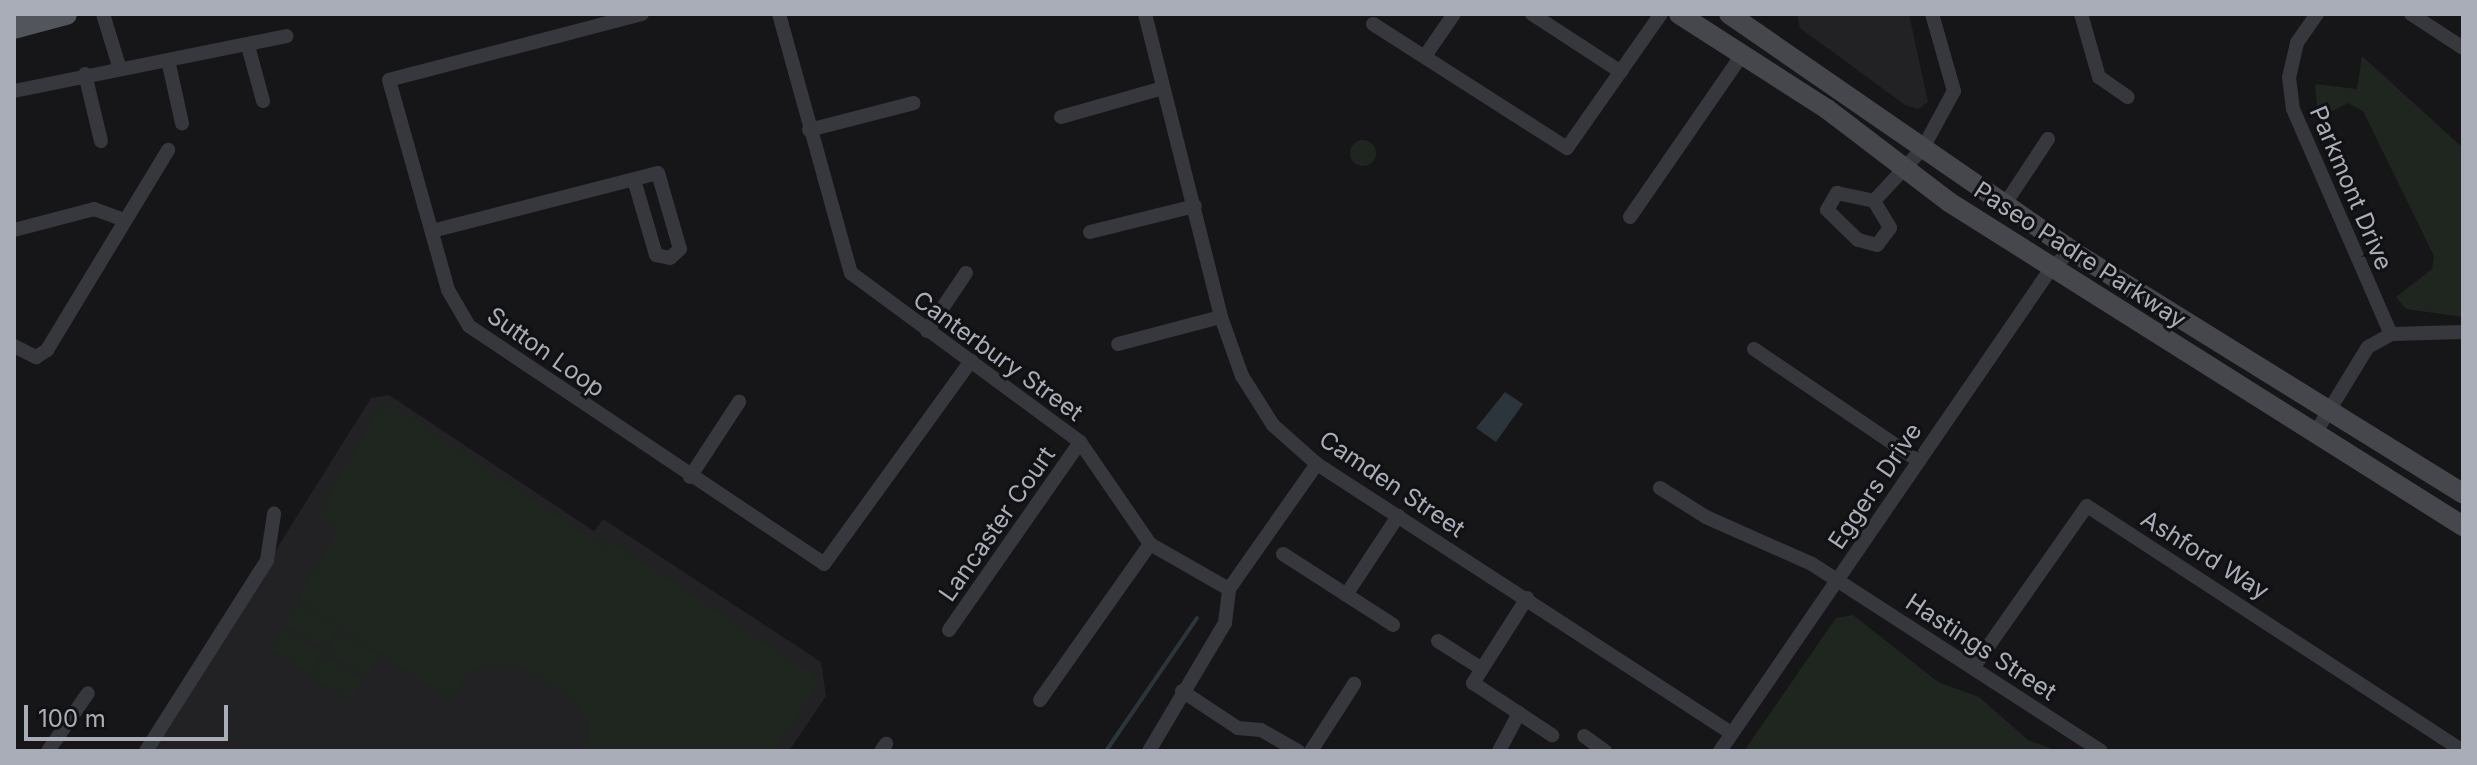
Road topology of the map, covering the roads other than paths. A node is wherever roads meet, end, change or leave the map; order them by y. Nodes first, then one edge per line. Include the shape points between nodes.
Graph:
1 (66, 14) edge
2 (103, 14) edge
3 (642, 14) edge
4 (779, 14) edge
5 (1145, 14) edge
6 (1454, 14) edge
7 (1532, 14) edge
8 (1661, 14) edge
9 (1679, 14) edge
10 (1729, 14) edge
11 (1932, 14) edge
12 (2081, 14) edge
13 (2317, 14) edge
14 (2411, 14) edge
15 (1373, 24) dead end
16 (14, 28) edge
17 (286, 36) dead end
18 (248, 46) junction
19 (2463, 48) edge
20 (1425, 56) junction
21 (1741, 56) junction
22 (168, 60) junction
23 (119, 66) junction
24 (1621, 72) junction
25 (85, 74) junction
26 (1163, 88) junction
27 (14, 91) edge
28 (2128, 97) dead end
29 (263, 101) dead end
30 (914, 103) dead end
31 (1061, 117) dead end
32 (182, 123) dead end
33 (809, 130) junction
34 (2048, 139) dead end
35 (101, 141) dead end
36 (1923, 148) junction
37 (168, 150) dead end
38 (1900, 167) junction
39 (634, 180) junction
40 (1874, 201) junction
41 (2005, 204) junction
42 (1195, 206) junction
43 (1630, 217) dead end
44 (125, 220) junction
45 (14, 230) edge
46 (432, 231) junction
47 (1090, 232) dead end
48 (2072, 251) junction
49 (2052, 267) junction
50 (966, 273) dead end
51 (1221, 317) junction
52 (927, 331) junction
53 (2463, 332) edge
54 (2391, 334) junction
55 (1118, 344) dead end
56 (14, 346) edge
57 (1754, 349) dead end
58 (971, 361) junction
59 (739, 402) dead end
60 (2328, 409) junction
61 (2314, 435) junction
62 (1080, 442) junction
63 (1919, 461) junction
64 (1317, 464) junction
65 (690, 477) junction
66 (1660, 488) dead end
67 (2463, 493) edge
68 (274, 514) dead end
69 (1398, 516) junction
70 (2463, 526) edge
71 (1150, 544) junction
72 (1283, 554) dead end
73 (1838, 581) junction
74 (1229, 589) junction
75 (1346, 595) junction
76 (1527, 598) junction
77 (1393, 625) dead end
78 (949, 630) dead end
79 (1438, 641) dead end
80 (1973, 668) junction
81 (1482, 669) junction
82 (1354, 684) dead end
83 (1182, 691) junction
84 (88, 693) dead end
85 (1040, 700) dead end
86 (1519, 713) junction
87 (1731, 733) junction
88 (1552, 735) dead end
89 (1584, 736) dead end
90 (48, 751) edge
91 (146, 751) edge
92 (1149, 751) edge
93 (1298, 751) edge
94 (1311, 751) edge
95 (1499, 751) edge
96 (1605, 751) edge
97 (1720, 751) edge
98 (2101, 751) edge
99 (2463, 751) edge

1 - 16 main road
2 - 23 street
3 - 46 street, Sutton Loop via 389,80
4 - 33 street, Canterbury Street
5 - 26 street, Camden Street
6 - 20 street
7 - 24 street
8 - 24 street
9 - 21 main road, Paseo Padre Parkway
10 - 36 main road, Paseo Padre Parkway
11 - 36 street via 1954,91
12 - 28 street via 2099,77
13 - 54 street, Parkmont Drive via 2297,43 2289,77 2293,109
14 - 19 street
15 - 20 street
17 - 18 street
18 - 22 street
18 - 29 street
20 - 24 street via 1567,148
21 - 38 main road, Paseo Padre Parkway via 1827,109
21 - 43 street
22 - 23 street
22 - 32 street
23 - 25 street
25 - 27 street
25 - 35 street
26 - 31 street
26 - 42 street, Camden Street
30 - 33 street
33 - 52 street, Canterbury Street via 851,273
34 - 41 street
36 - 38 street
36 - 41 main road, Paseo Padre Parkway
37 - 44 street
38 - 40 street
38 - 49 main road, Paseo Padre Parkway
39 - 39 street via 656,255 670,258 680,249 658,173
39 - 46 street
40 - 40 street via 1890,228 1877,245 1858,240 1827,210 1837,193
41 - 48 main road, Paseo Padre Parkway
42 - 47 street
42 - 51 street, Camden Street
44 - 45 street via 94,209
44 - 56 street via 47,350 36,357
46 - 65 street, Sutton Loop via 448,290 469,326
48 - 49 street, Eggers Drive
48 - 60 main road, Paseo Padre Parkway
49 - 61 main road, Paseo Padre Parkway
49 - 63 street, Eggers Drive
50 - 52 street
51 - 55 street
51 - 64 street, Camden Street via 1242,376 1273,425
52 - 58 street, Canterbury Street
53 - 54 street
54 - 60 street via 2368,347
57 - 63 street
58 - 62 street, Canterbury Street
58 - 65 street, Sutton Loop via 824,564
59 - 65 street
60 - 61 street
60 - 67 main road, Paseo Padre Parkway
61 - 70 main road, Paseo Padre Parkway
62 - 71 street, Canterbury Street
62 - 78 street, Lancaster Court
63 - 73 street, Eggers Drive
64 - 69 street, Camden Street
64 - 74 street
66 - 73 street, Hastings Street
68 - 91 street via 267,560
69 - 75 street
69 - 76 street, Camden Street
71 - 74 street, Canterbury Street
71 - 85 street
72 - 75 street
73 - 80 street, Hastings Street
73 - 87 street, Eggers Drive
74 - 83 street via 1225,623
75 - 77 street
76 - 81 street
76 - 87 street, Camden Street
79 - 81 street
80 - 98 street, Hastings Street
80 - 99 street, Ashford Way via 2087,506
81 - 86 street via 1473,683
82 - 94 street
83 - 92 street
83 - 93 street via 1238,728 1261,730
84 - 90 street
86 - 88 street
86 - 95 street
87 - 97 street, Eggers Drive
89 - 96 street

